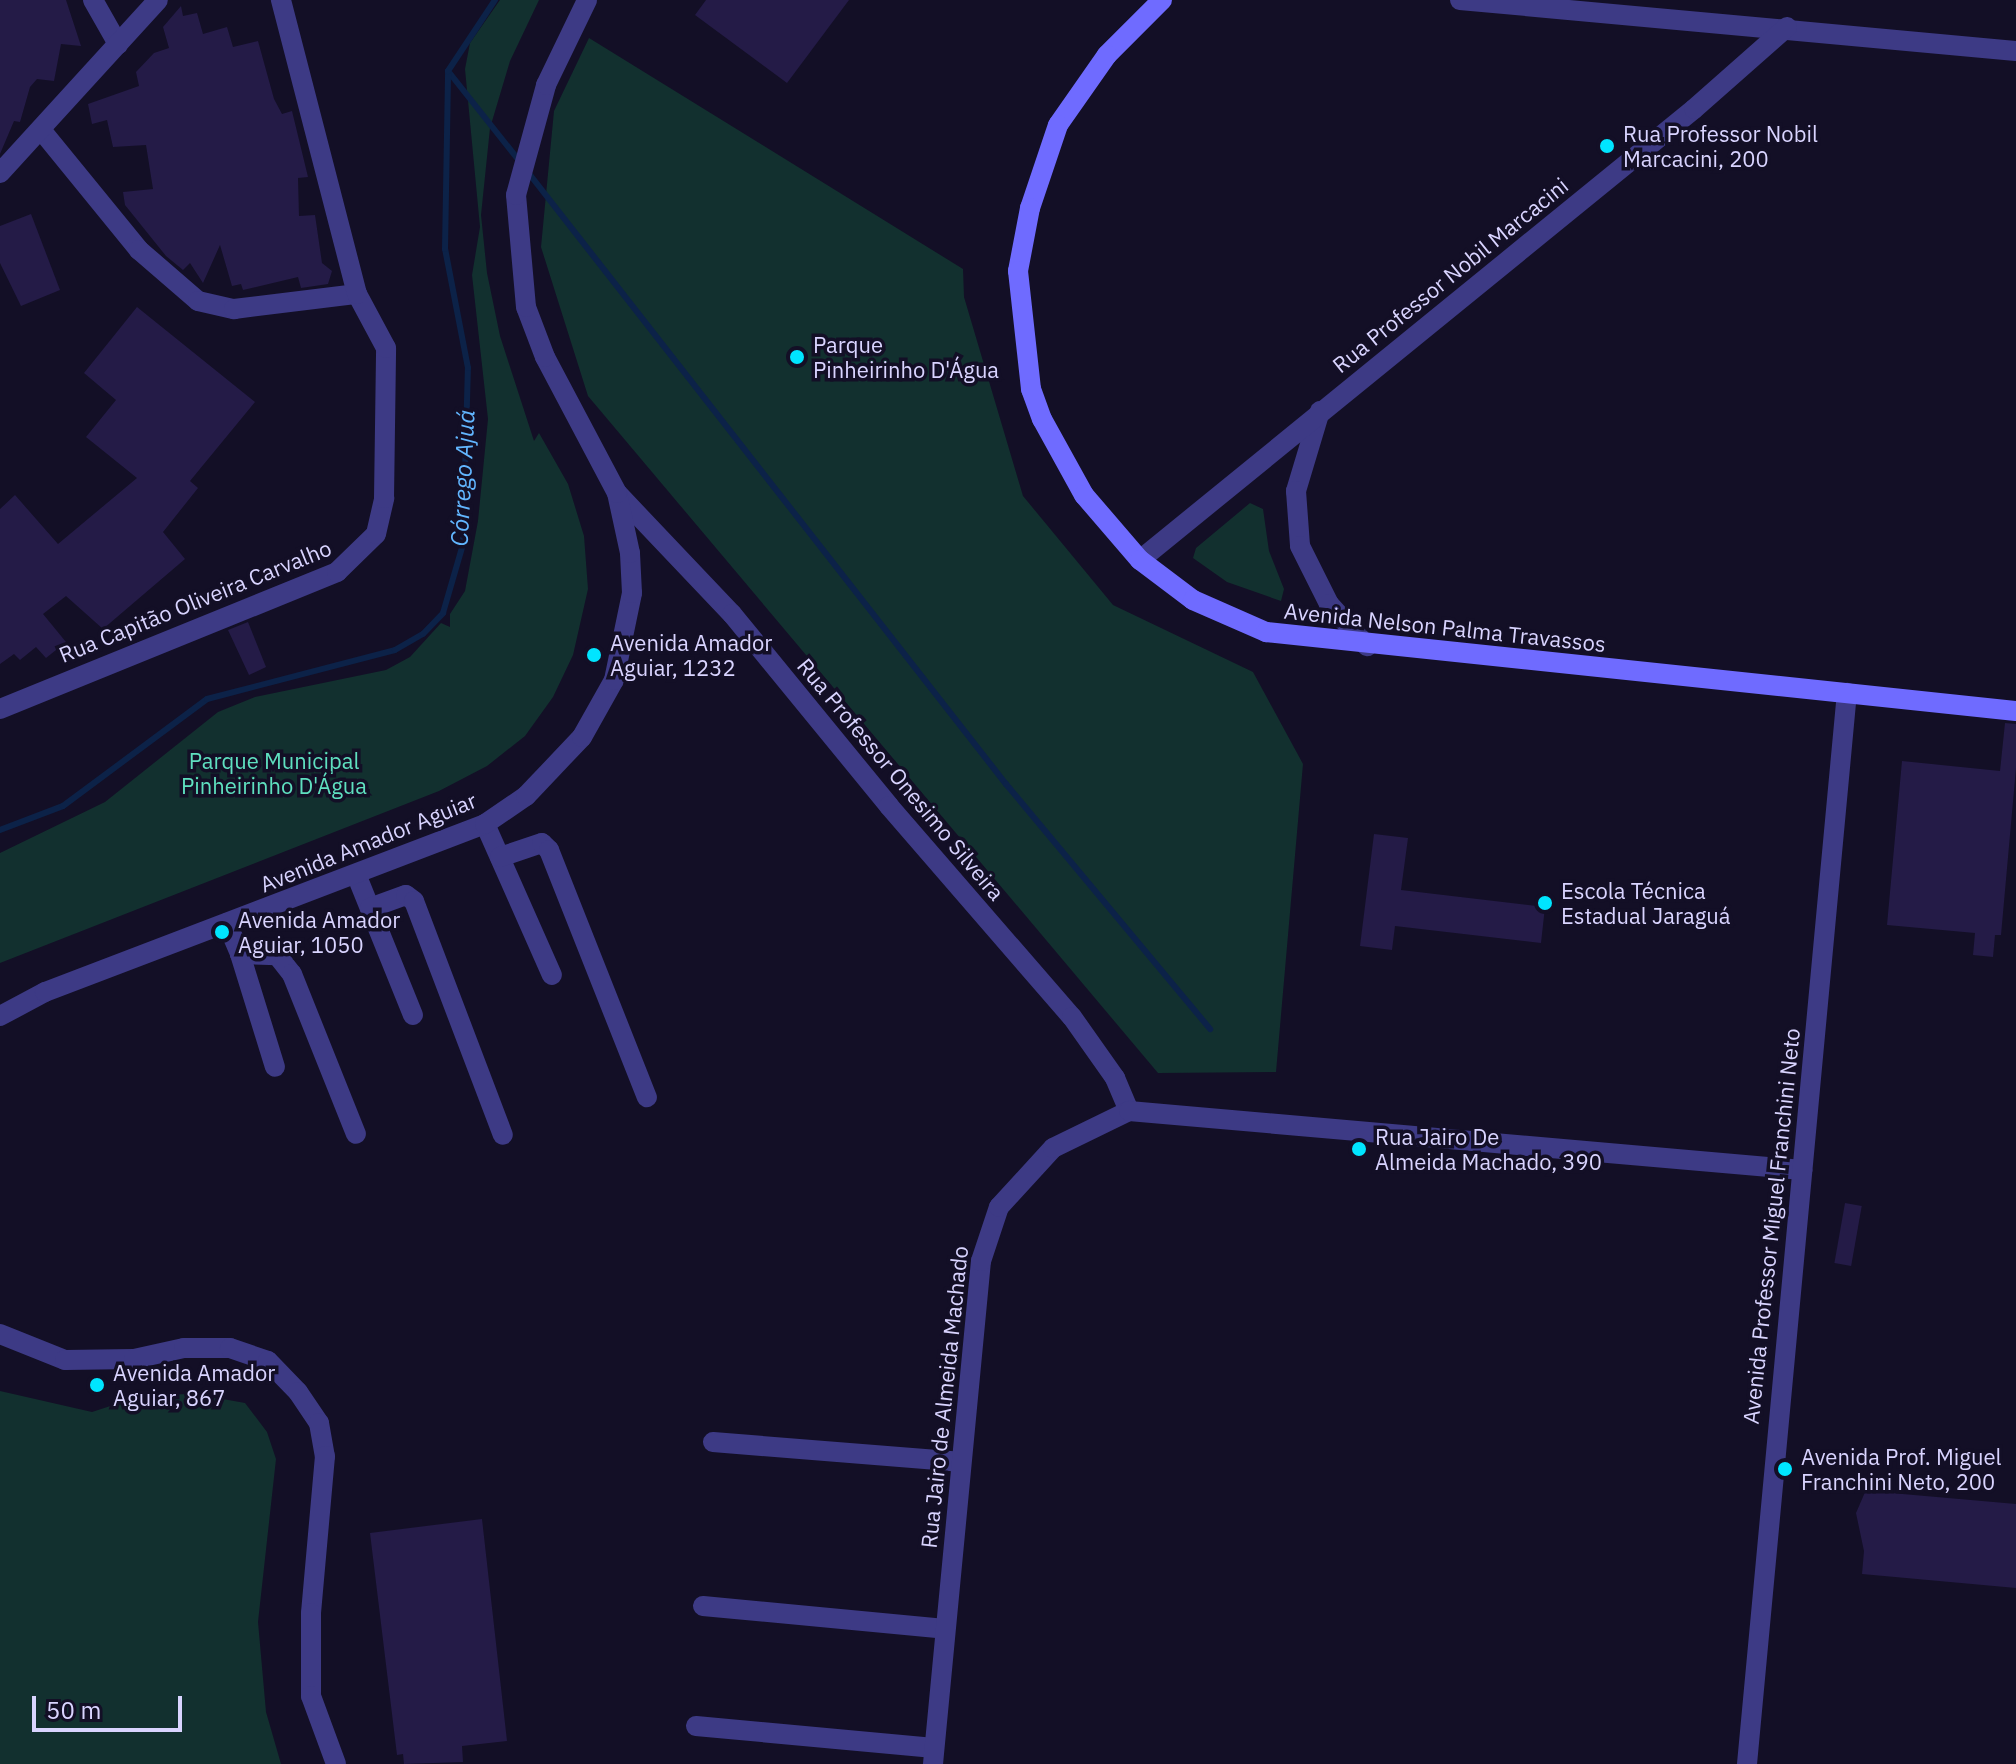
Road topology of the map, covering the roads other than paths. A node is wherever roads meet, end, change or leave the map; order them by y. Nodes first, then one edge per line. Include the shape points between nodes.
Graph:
1 (93, 0) edge
2 (158, 0) edge
3 (281, 0) edge
4 (587, 0) edge
5 (1162, 0) edge
6 (1460, 0) edge
7 (1787, 27) junction
8 (118, 44) junction
9 (2016, 51) edge
10 (42, 131) junction
11 (0, 173) edge
12 (357, 294) junction
13 (1320, 411) junction
14 (617, 493) junction
15 (1140, 560) junction
16 (1367, 646) junction
17 (1847, 693) junction
18 (0, 709) edge
19 (2016, 711) edge
20 (485, 824) junction
21 (500, 857) junction
22 (356, 874) junction
23 (370, 908) junction
24 (227, 923) junction
25 (240, 954) junction
26 (552, 975) dead end
27 (413, 1015) dead end
28 (0, 1016) edge
29 (275, 1067) dead end
30 (647, 1097) dead end
31 (1129, 1111) junction
32 (356, 1134) dead end
33 (503, 1135) dead end
34 (1802, 1170) junction
35 (0, 1334) edge
36 (713, 1442) dead end
37 (959, 1462) junction
38 (703, 1606) dead end
39 (945, 1629) junction
40 (696, 1726) dead end
41 (934, 1756) edge
42 (336, 1764) edge
43 (1747, 1764) edge

1 - 8 street
2 - 8 street
3 - 12 street, Rua Capitão Oliveira Carvalho
4 - 14 street, Avenida Amador Aguiar via 561,49 526,143 516,195 518,258 526,307 545,357
5 - 15 street, Avenida Nelson Palma Travassos via 1107,55 1058,125 1030,208 1018,271 1028,374 1042,419 1084,495
6 - 7 street
7 - 9 street
7 - 13 street, Rua Professor Nobil Marcacini via 1694,109
8 - 10 street
10 - 11 street
10 - 12 street via 139,250 198,301 234,309
12 - 18 street, Rua Capitão Oliveira Carvalho via 386,348 384,498 376,534 365,550 318,580
13 - 15 street, Rua Professor Nobil Marcacini
13 - 16 street via 1296,491 1300,546 1329,604
14 - 20 street, Avenida Amador Aguiar via 632,593 614,680 582,737 560,763 526,796
14 - 31 street, Rua Professor Onesimo Silveira via 722,602 1072,1017 1115,1078
15 - 16 street, Avenida Nelson Palma Travassos via 1193,600 1266,632
16 - 17 street, Avenida Nelson Palma Travassos
17 - 19 street, Avenida Nelson Palma Travassos
17 - 34 street, Avenida Professor Miguel Franchini Neto
20 - 21 street
20 - 22 street, Avenida Amador Aguiar
21 - 26 street
21 - 30 street via 542,843 549,850
22 - 23 street
22 - 24 street, Avenida Amador Aguiar
23 - 27 street
23 - 33 street via 406,895 414,901
24 - 25 street
24 - 28 street, Avenida Amador Aguiar via 45,992
25 - 29 street
25 - 32 street via 277,955 292,974
31 - 34 street
31 - 37 street, Rua Jairo de Almeida Machado via 1053,1148 1018,1181 989,1225
34 - 43 street, Avenida Professor Miguel Franchini Neto
35 - 42 street via 65,1360 134,1359 184,1348 230,1348 268,1361 298,1392 319,1423 325,1456 311,1613 311,1696
36 - 37 street
37 - 39 street, Rua Jairo de Almeida Machado
38 - 39 street
39 - 41 street, Rua Jairo de Almeida Machado
40 - 41 street

